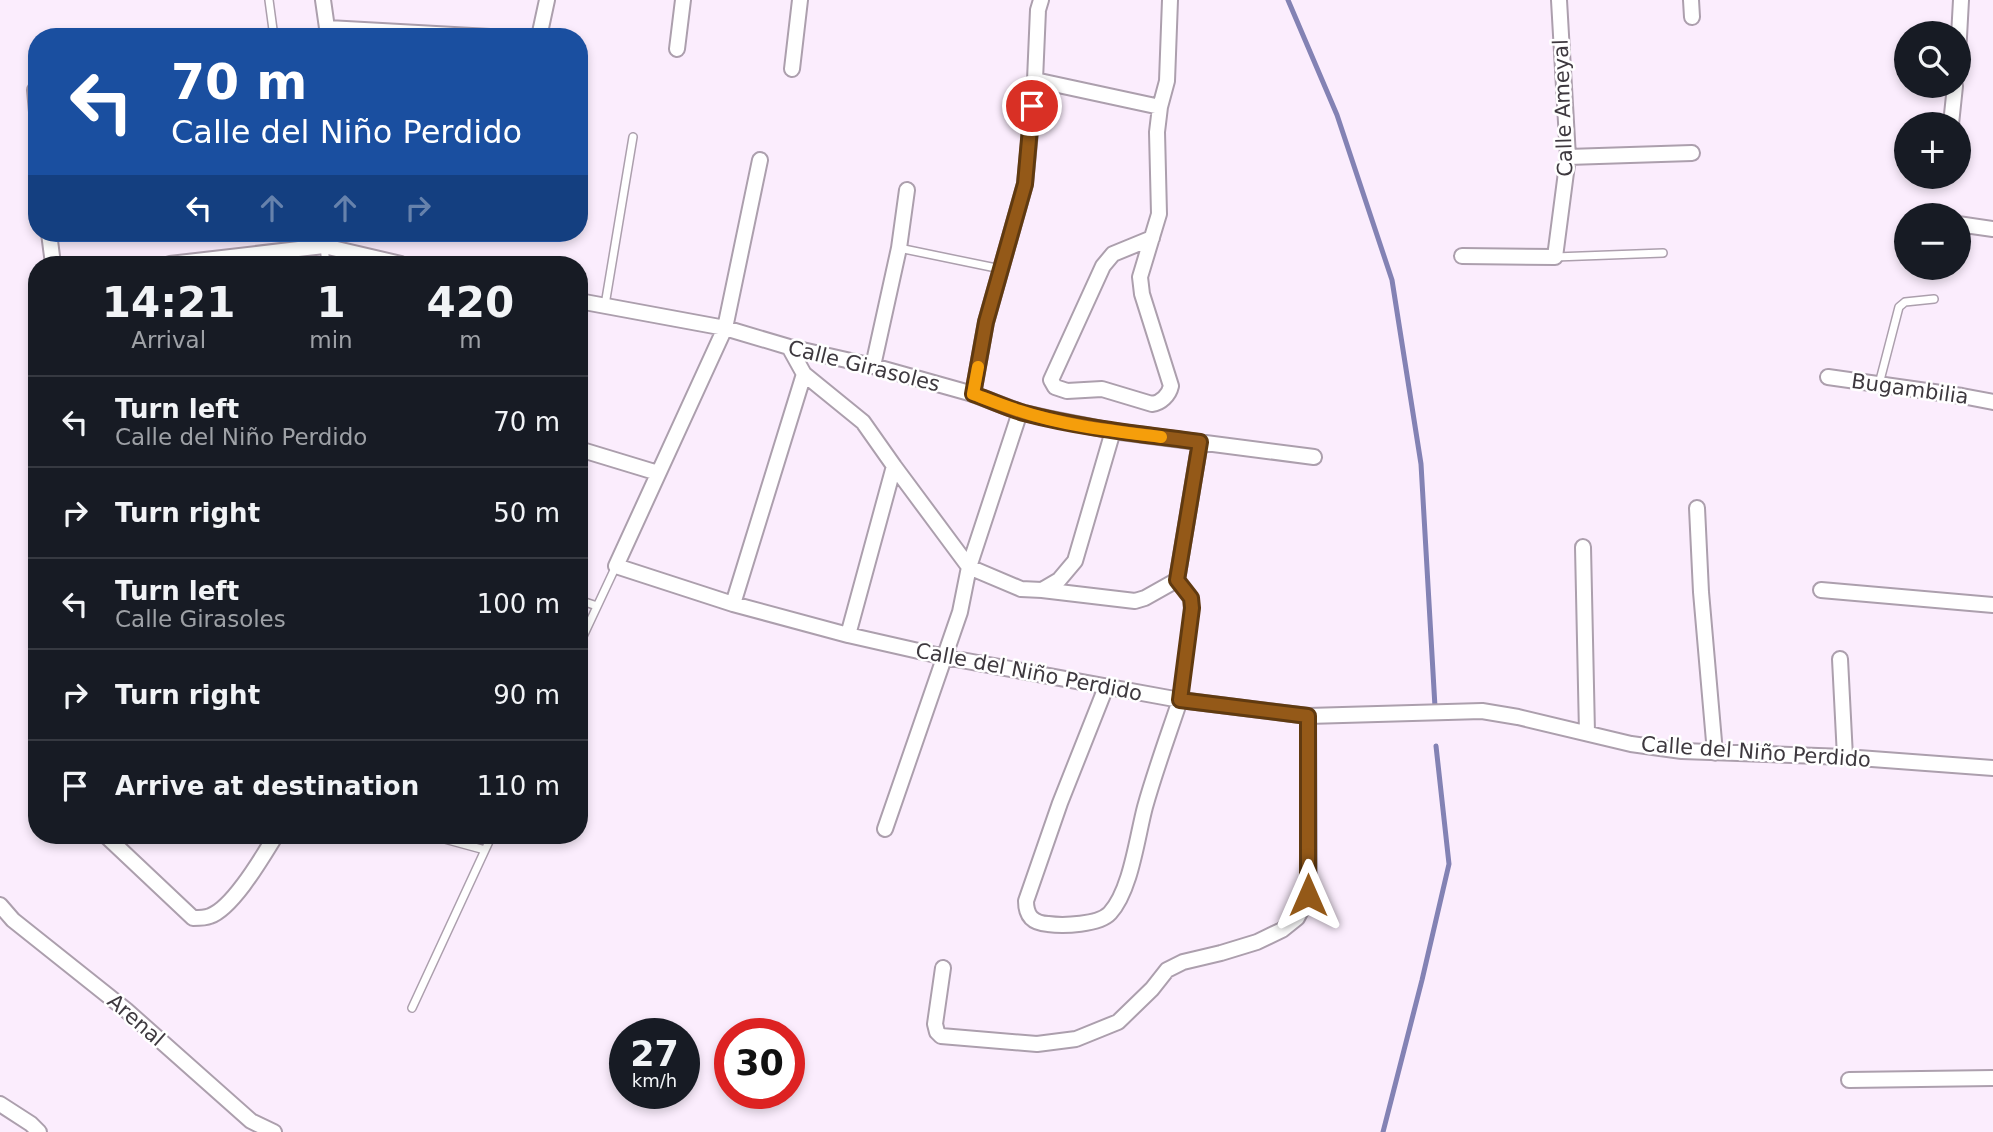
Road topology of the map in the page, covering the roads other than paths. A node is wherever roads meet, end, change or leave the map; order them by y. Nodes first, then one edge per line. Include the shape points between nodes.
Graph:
1 (269, 0) edge
2 (323, 0) edge
3 (547, 0) edge
4 (683, 0) edge
5 (800, 0) edge
6 (1041, 0) edge
7 (1170, 0) edge
8 (1559, 0) edge
9 (1691, 0) edge
10 (1961, 0) edge
11 (1692, 17) dead end
12 (1960, 21) edge
13 (273, 28) edge
14 (327, 28) edge
15 (541, 28) edge
16 (677, 49) dead end
17 (792, 69) dead end
18 (1035, 80) junction
19 (1160, 107) junction
20 (633, 137) dead end
21 (1692, 153) dead end
22 (1568, 157) junction
23 (760, 160) dead end
24 (907, 190) dead end
25 (1971, 226) edge
26 (1993, 229) edge
27 (1152, 238) junction
28 (306, 242) edge
29 (333, 242) edge
30 (899, 248) junction
31 (1663, 253) dead end
32 (219, 256) edge
33 (376, 256) edge
34 (1462, 256) dead end
35 (1555, 257) junction
36 (1001, 269) junction
37 (1934, 299) dead end
38 (588, 303) edge
39 (605, 306) junction
40 (725, 328) junction
41 (789, 347) junction
42 (873, 366) junction
43 (804, 374) junction
44 (1828, 377) dead end
45 (1879, 384) junction
46 (973, 394) junction
47 (1993, 402) edge
48 (1020, 412) junction
49 (1113, 431) junction
50 (1200, 442) junction
51 (588, 452) edge
52 (1314, 457) dead end
53 (894, 466) junction
54 (658, 473) junction
55 (1698, 508) dead end
56 (1583, 547) dead end
57 (616, 566) junction
58 (969, 567) junction
59 (1177, 580) junction
60 (1042, 590) junction
61 (1821, 590) dead end
62 (588, 603) edge
63 (733, 604) junction
64 (1993, 605) edge
65 (597, 606) junction
66 (588, 626) edge
67 (848, 635) junction
68 (945, 657) junction
69 (1840, 659) dead end
70 (1106, 687) junction
71 (1180, 700) junction
72 (1308, 716) junction
73 (1587, 733) junction
74 (1716, 753) junction
75 (1845, 757) junction
76 (1993, 768) edge
77 (885, 830) dead end
78 (114, 844) edge
79 (270, 844) edge
80 (463, 844) edge
81 (488, 844) edge
82 (485, 850) junction
83 (0, 905) edge
84 (943, 968) dead end
85 (412, 1008) dead end
86 (1993, 1078) edge
87 (1849, 1080) dead end
88 (0, 1104) edge
89 (39, 1132) edge
90 (274, 1132) edge

1 - 13 lane
2 - 14 street
3 - 15 street
4 - 16 street
5 - 17 street
6 - 18 street
7 - 19 street via 1167,81
8 - 22 street, Calle Ameyal
9 - 11 street
10 - 12 street
18 - 19 street
18 - 36 street via 1025,184
19 - 27 street via 1159,214
20 - 39 lane
21 - 22 street
22 - 35 street, Calle Ameyal
23 - 40 street
24 - 30 street
25 - 26 street
27 - 27 street via 1113,254 1103,266 1051,380 1055,387 1102,389 1152,404 1169,393 1171,386 1140,277
28 - 32 street
29 - 33 street
30 - 36 lane
30 - 42 street
31 - 35 lane
34 - 35 street
36 - 46 street
37 - 45 lane via 1905,302 1899,307
38 - 39 street, Calle Girasoles
39 - 40 street, Calle Girasoles
40 - 41 street, Calle Girasoles
40 - 54 street
41 - 42 street, Calle Girasoles
41 - 43 street
42 - 46 street, Calle Girasoles
43 - 53 street via 863,422
43 - 63 street
44 - 45 street, Bugambilia
45 - 47 street, Bugambilia
46 - 48 street, Calle Girasoles
48 - 49 street, Calle Girasoles
48 - 58 street
49 - 50 street, Calle Girasoles
49 - 60 street via 1074,561 1059,580
50 - 52 street, Calle Girasoles
50 - 59 street
51 - 54 street
53 - 58 street
53 - 67 street
54 - 57 street
55 - 74 street
56 - 73 street
57 - 63 street, Calle del Niño Perdido
57 - 65 lane
58 - 60 street via 1021,589
58 - 68 street
59 - 60 street via 1135,601
59 - 71 lane via 1191,598 1192,608
61 - 64 street
62 - 65 lane
63 - 67 street, Calle del Niño Perdido
65 - 66 lane
67 - 68 street, Calle del Niño Perdido
68 - 70 street, Calle del Niño Perdido
68 - 77 street
69 - 75 street
70 - 71 street, Calle del Niño Perdido
70 - 71 street via 1026,901 1030,917 1041,924 1100,920 1119,900
71 - 72 street, Calle del Niño Perdido
72 - 73 street, Calle del Niño Perdido via 1482,711
72 - 84 street via 1308,895 1297,918 1282,930 1167,970 1118,1022 1076,1039 1037,1044 941,1036 935,1024
73 - 74 street, Calle del Niño Perdido via 1631,744
74 - 75 street, Calle del Niño Perdido
75 - 76 street, Calle del Niño Perdido
78 - 79 street via 193,919 210,916 228,902
80 - 82 lane
81 - 82 lane
82 - 85 lane
83 - 90 street, Arenal via 251,1121
86 - 87 street
88 - 89 street

